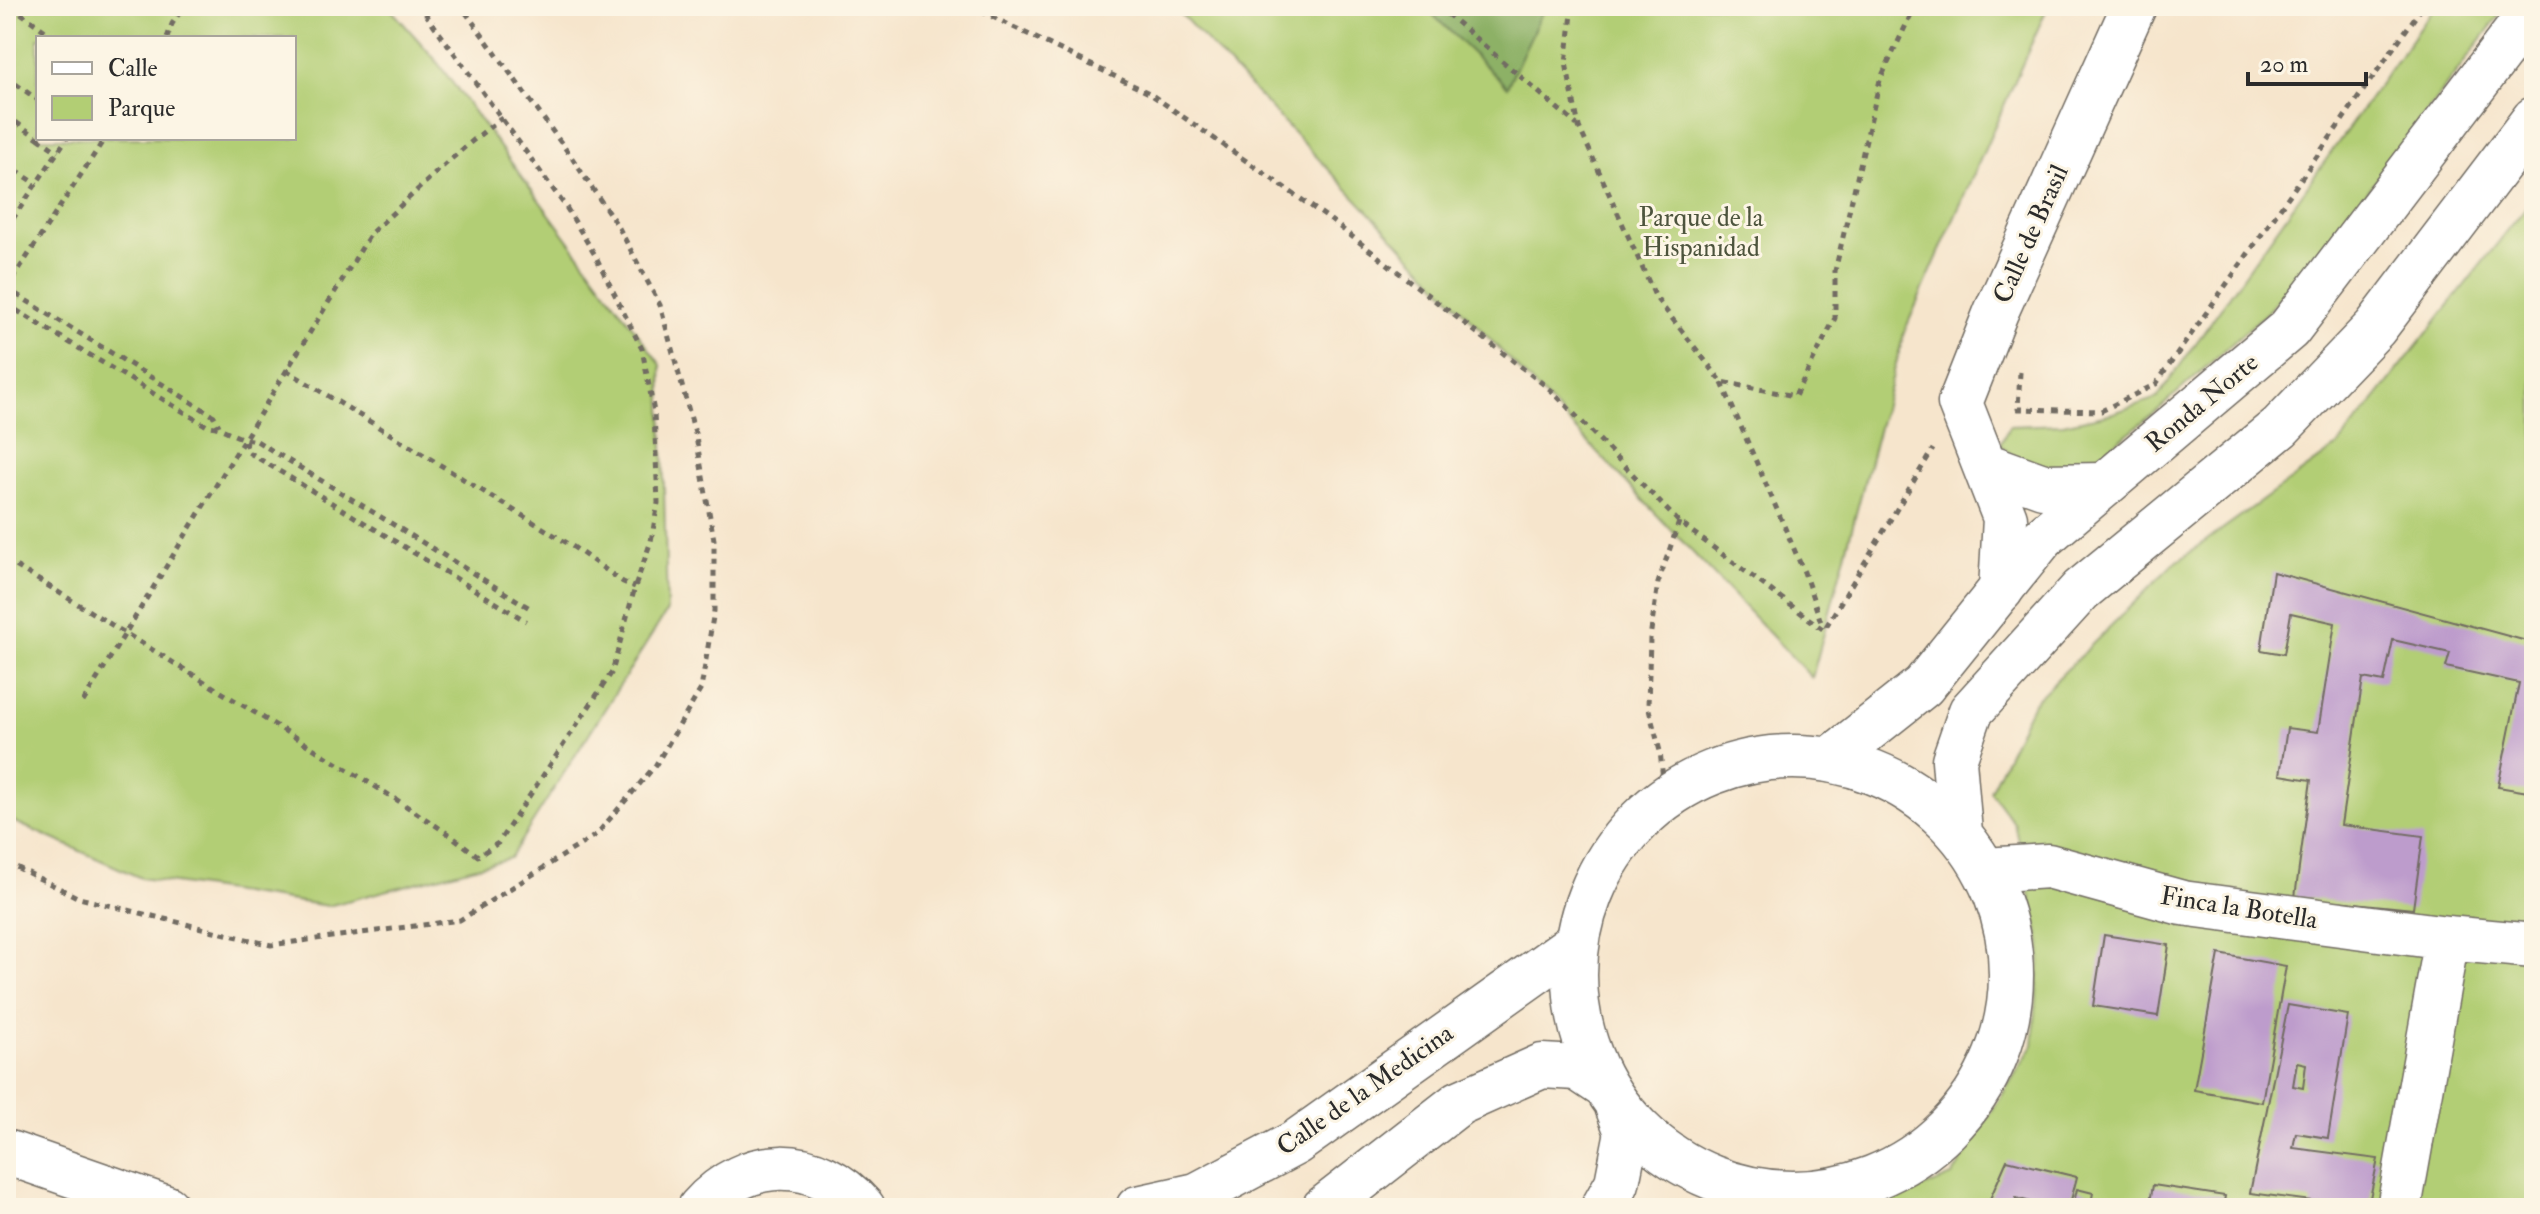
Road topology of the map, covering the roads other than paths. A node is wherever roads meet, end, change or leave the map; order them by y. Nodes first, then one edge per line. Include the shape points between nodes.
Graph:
1 (2134, 6) edge
2 (2534, 8) edge
3 (2534, 119) edge
4 (1985, 465) junction
5 (2104, 485) junction
6 (2001, 590) junction
7 (1831, 759) junction
8 (1960, 833) junction
9 (1985, 870) junction
10 (2447, 938) junction
11 (1576, 943) junction
12 (2534, 946) edge
13 (1611, 1096) junction
14 (6, 1152) edge
15 (1712, 1195) edge
16 (1861, 1196) edge
17 (167, 1208) edge
18 (700, 1208) edge
19 (863, 1208) edge
20 (1138, 1208) edge
21 (1324, 1208) edge
22 (1603, 1208) edge
23 (2399, 1208) edge

1 - 4 main road, Calle de Brasil via 1960,403
2 - 5 main road, Ronda Norte via 2289,329
3 - 8 main road via 2375,328 2280,427 2081,590 1971,711 1954,760
4 - 5 main road via 2043,486
4 - 6 main road via 2005,518
5 - 6 main road, Ronda Norte via 2043,537
6 - 7 main road, Ronda Norte via 1923,686
7 - 8 main road via 1875,772 1915,793
7 - 11 main road via 1745,762 1703,776 1665,798 1632,827 1606,862 1587,901
8 - 9 main road
9 - 10 main road, Finca la Botella via 2048,866 2182,903
9 - 16 main road via 2007,930 2011,994 1995,1056 1963,1112 1916,1156
10 - 12 main road, Finca la Botella
10 - 23 main road
11 - 13 main road via 1578,1018 1588,1053
11 - 20 main road, Calle de la Medicina via 1295,1143 1197,1195
13 - 15 main road via 1646,1138
13 - 21 main road via 1577,1068 1542,1066 1459,1103
13 - 22 main road via 1627,1132 1617,1183
14 - 17 main road
15 - 16 main road
18 - 19 main road via 715,1190 747,1173 782,1167 817,1173 848,1191

